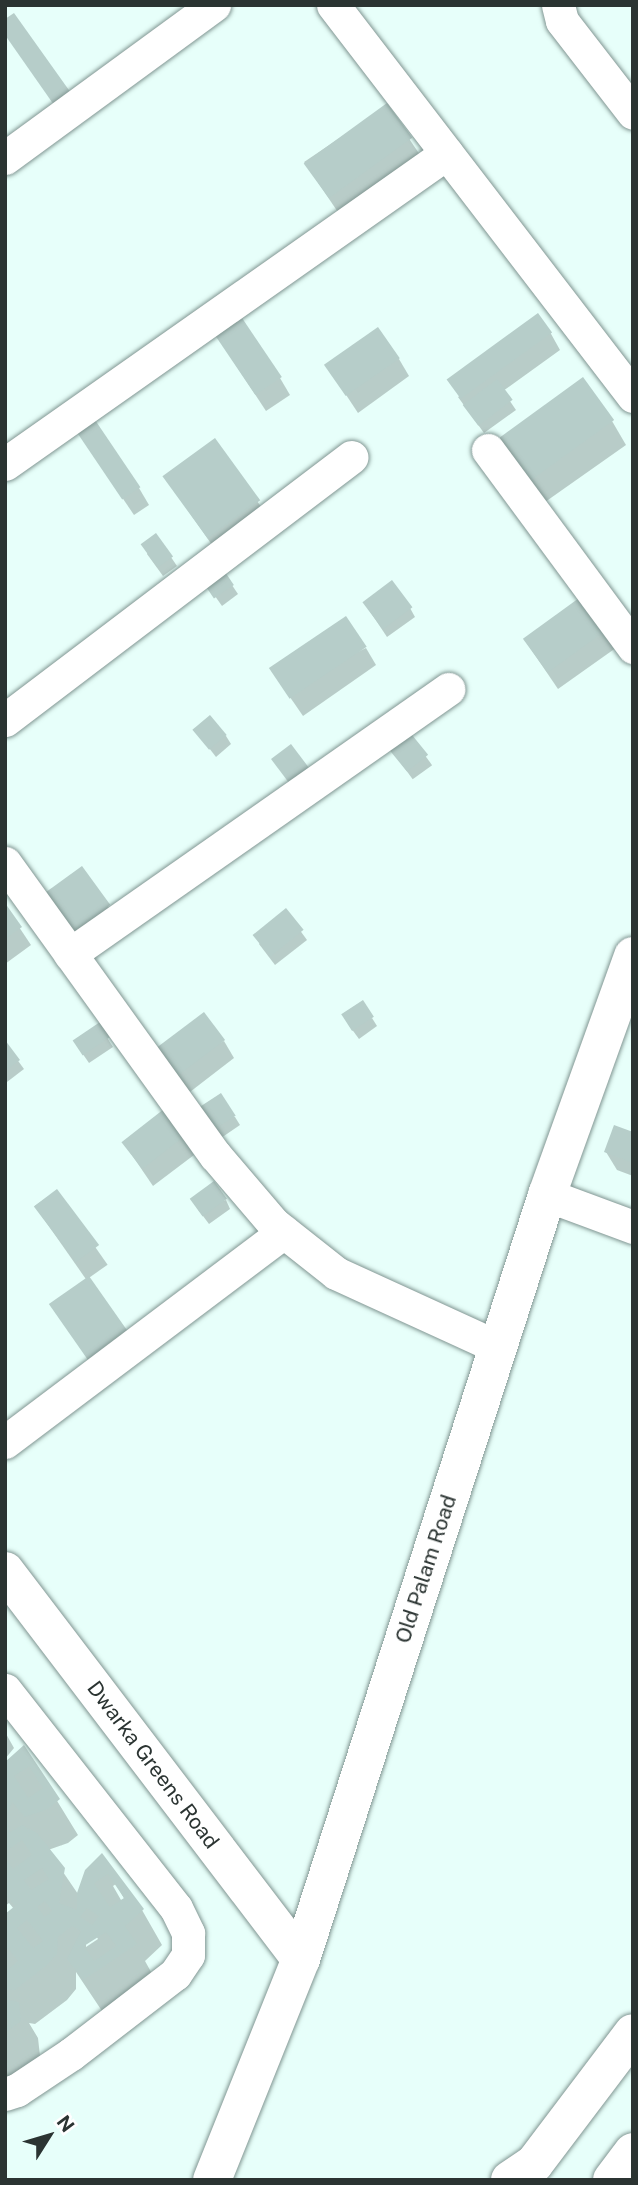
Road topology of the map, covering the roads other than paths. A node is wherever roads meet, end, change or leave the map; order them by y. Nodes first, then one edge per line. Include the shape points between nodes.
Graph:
1 (214, 5) edge
2 (333, 5) edge
3 (558, 5) edge
4 (633, 113) edge
5 (447, 153) junction
6 (5, 158) edge
7 (633, 396) edge
8 (488, 450) dead end
9 (352, 457) dead end
10 (5, 464) edge
11 (633, 647) edge
12 (449, 689) dead end
13 (5, 720) edge
14 (5, 863) edge
15 (70, 954) junction
16 (633, 956) edge
17 (547, 1195) junction
18 (633, 1227) edge
19 (284, 1232) junction
20 (498, 1347) junction
21 (5, 1441) edge
22 (5, 1571) edge
23 (5, 1690) edge
24 (301, 1959) junction
25 (633, 2033) edge
26 (5, 2094) edge
27 (633, 2152) edge
28 (212, 2180) edge
29 (510, 2180) edge
30 (612, 2180) edge

1 - 6 street
2 - 5 street
3 - 4 street via 562,21
5 - 7 street
5 - 10 street
8 - 11 street
9 - 13 street
12 - 15 street
14 - 15 street
15 - 19 street via 215,1155
16 - 17 street, Old Palam Road
17 - 18 street
17 - 20 street, Old Palam Road
19 - 20 street via 336,1273
19 - 21 street
20 - 24 street, Old Palam Road
22 - 24 street, Dwarka Greens Road
23 - 26 street via 176,1908 188,1933 188,1955 175,1974 71,2054
24 - 28 street, Old Palam Road
25 - 29 street via 534,2164
27 - 30 street

